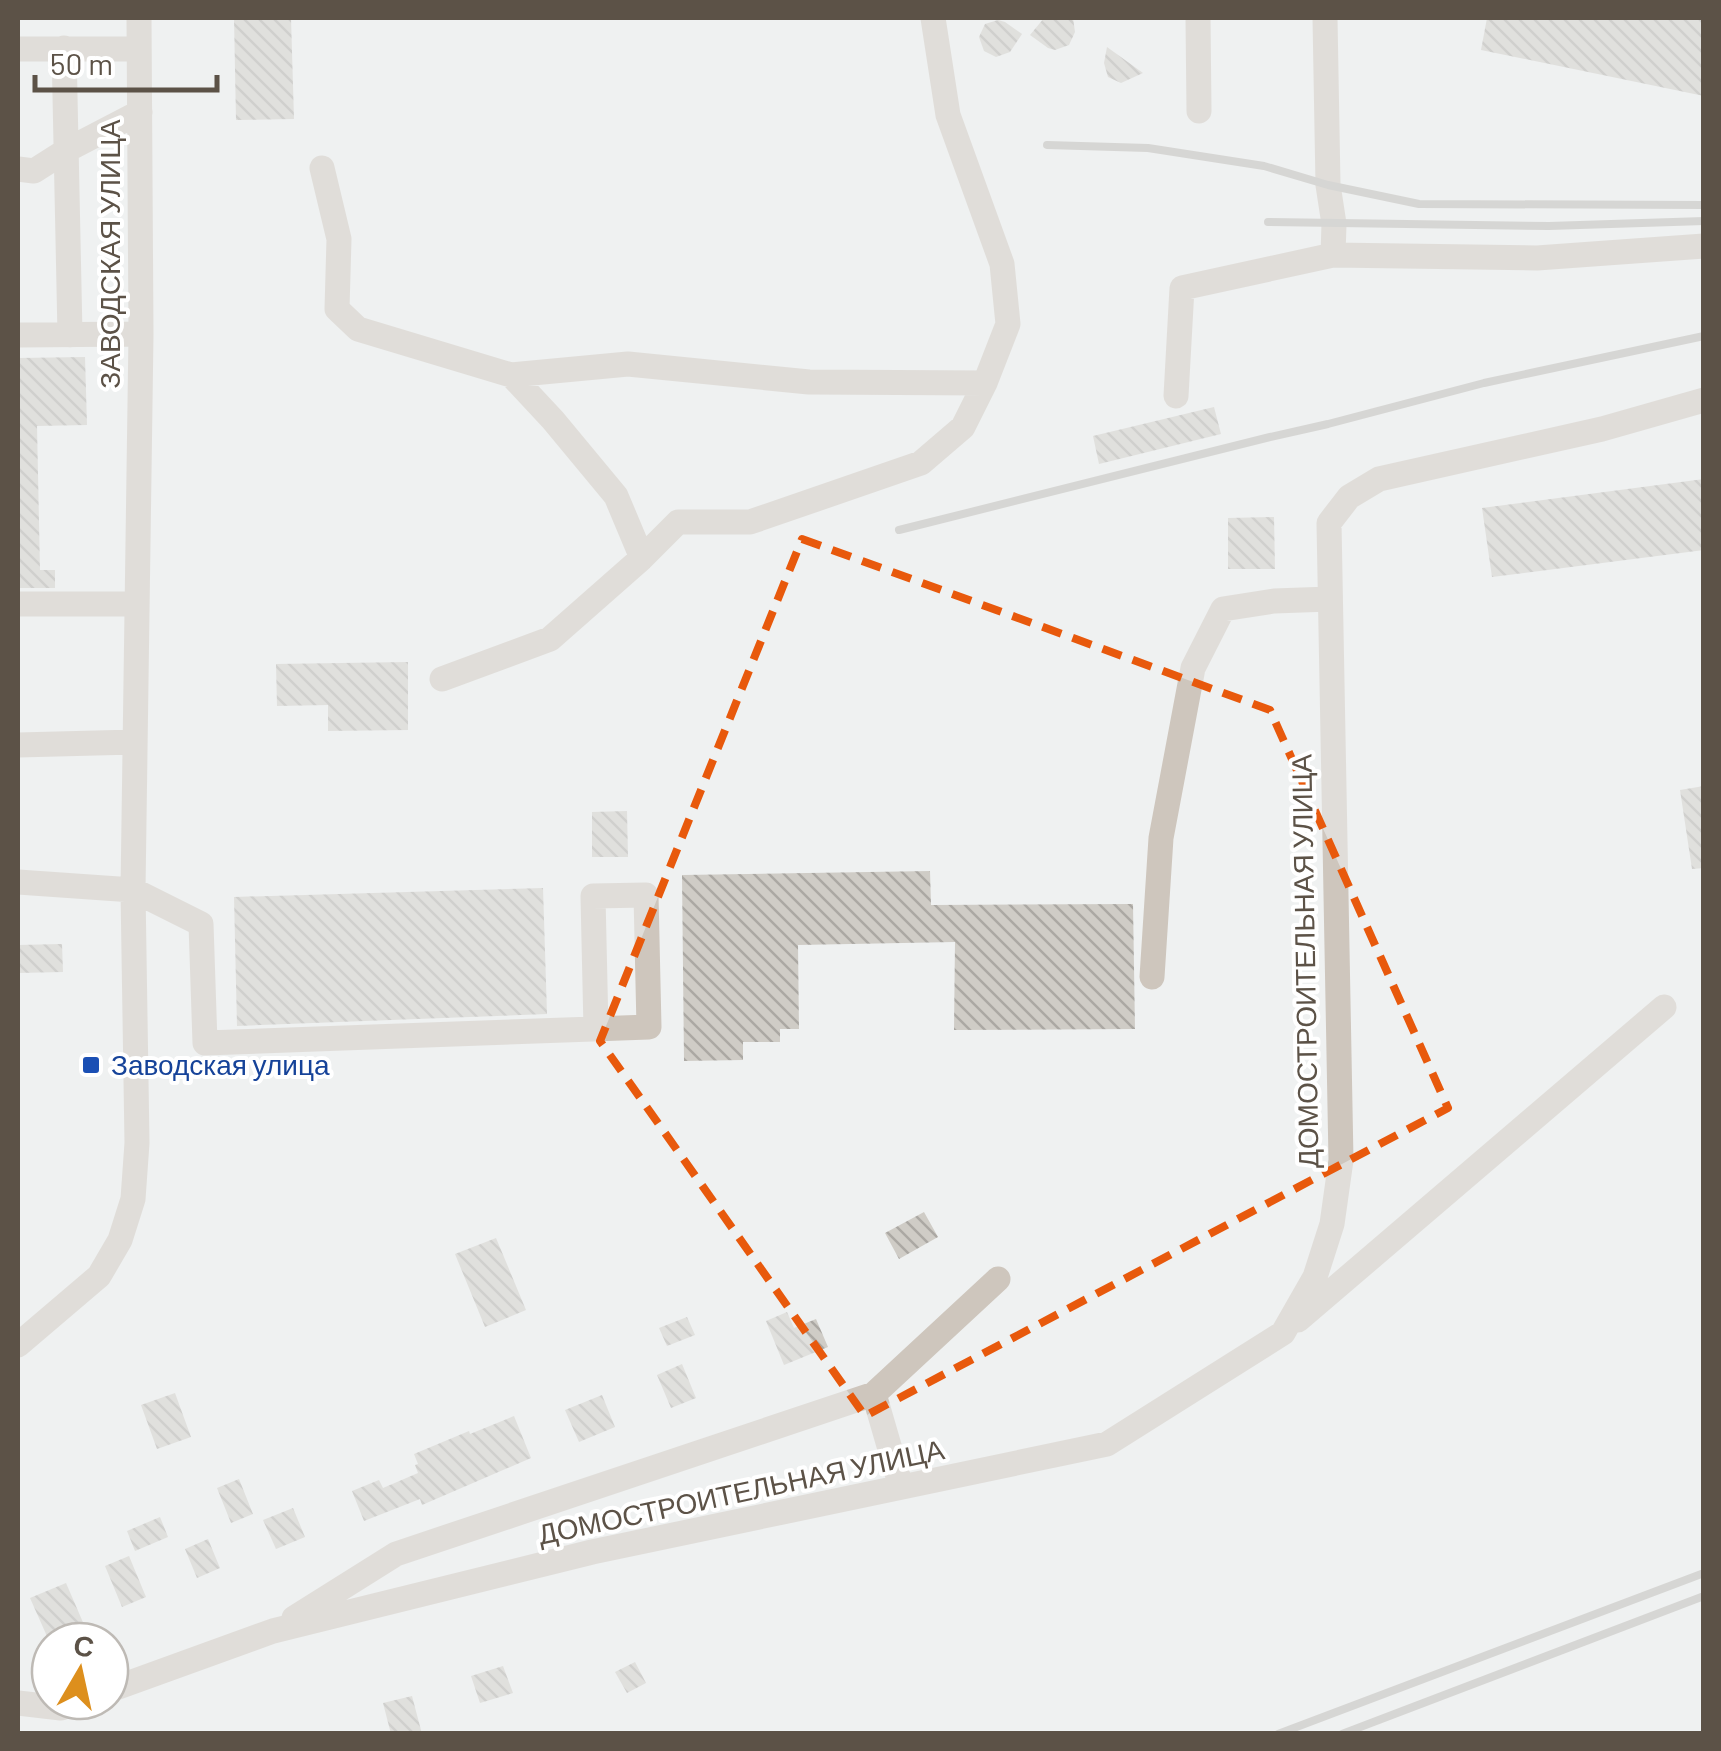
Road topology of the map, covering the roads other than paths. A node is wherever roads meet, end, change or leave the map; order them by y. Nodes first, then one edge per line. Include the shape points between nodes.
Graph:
1 (139, 18) edge
2 (934, 18) edge
3 (1198, 18) edge
4 (1325, 18) edge
5 (64, 48) junction
6 (139, 48) junction
7 (18, 49) edge
8 (1198, 111) dead end
9 (140, 112) junction
10 (66, 150) junction
11 (322, 168) dead end
12 (18, 170) edge
13 (1704, 246) edge
14 (1334, 255) junction
15 (141, 334) junction
16 (18, 335) edge
17 (70, 335) junction
18 (511, 374) junction
19 (985, 383) junction
20 (1176, 396) dead end
21 (1704, 400) edge
22 (642, 558) junction
23 (1330, 599) junction
24 (18, 604) edge
25 (137, 604) junction
26 (442, 679) dead end
27 (135, 742) junction
28 (18, 746) edge
29 (18, 882) edge
30 (133, 890) junction
31 (1152, 977) dead end
32 (1664, 1006) dead end
33 (596, 1029) junction
34 (998, 1279) dead end
35 (1283, 1334) junction
36 (18, 1346) edge
37 (874, 1394) junction
38 (902, 1487) junction
39 (272, 1631) junction
40 (130, 1683) edge

1 - 6 street, ЗАВОДСКАЯ УЛИЦА
2 - 19 street via 948,115 1002,264 1008,324
3 - 8 street
4 - 14 street
5 - 6 street
5 - 7 street
5 - 10 street
6 - 9 street, ЗАВОДСКАЯ УЛИЦА
9 - 10 street
9 - 15 street, ЗАВОДСКАЯ УЛИЦА
10 - 12 street via 34,171
10 - 17 street
11 - 18 street via 339,239 337,309 358,329
13 - 14 street via 1537,258
14 - 20 street via 1182,288
15 - 17 street
15 - 25 street, ЗАВОДСКАЯ УЛИЦА
16 - 17 street
18 - 19 street via 628,364 809,382
18 - 22 street via 616,496
19 - 22 street via 962,427 921,463 750,522 678,522
21 - 23 street, ДОМОСТРОИТЕЛЬНАЯ УЛИЦА via 1379,479 1349,497 1329,523
22 - 26 street via 550,639
23 - 31 street via 1224,609 1192,668 1160,838
23 - 35 street, ДОМОСТРОИТЕЛЬНАЯ УЛИЦА via 1341,1160 1332,1224 1315,1276
24 - 25 street
25 - 27 street, ЗАВОДСКАЯ УЛИЦА
27 - 28 street
27 - 30 street, ЗАВОДСКАЯ УЛИЦА
29 - 30 street
30 - 33 street via 201,924 204,1043
30 - 36 street, ЗАВОДСКАЯ УЛИЦА via 132,1199 120,1240 99,1276
32 - 35 street
33 - 33 street via 648,1027 646,895 594,896
34 - 37 street
35 - 38 street, ДОМОСТРОИТЕЛЬНАЯ УЛИЦА via 1107,1444
37 - 38 street
37 - 39 street via 396,1554
38 - 39 street, ДОМОСТРОИТЕЛЬНАЯ УЛИЦА via 592,1552
39 - 40 street, ДОМОСТРОИТЕЛЬНАЯ УЛИЦА

